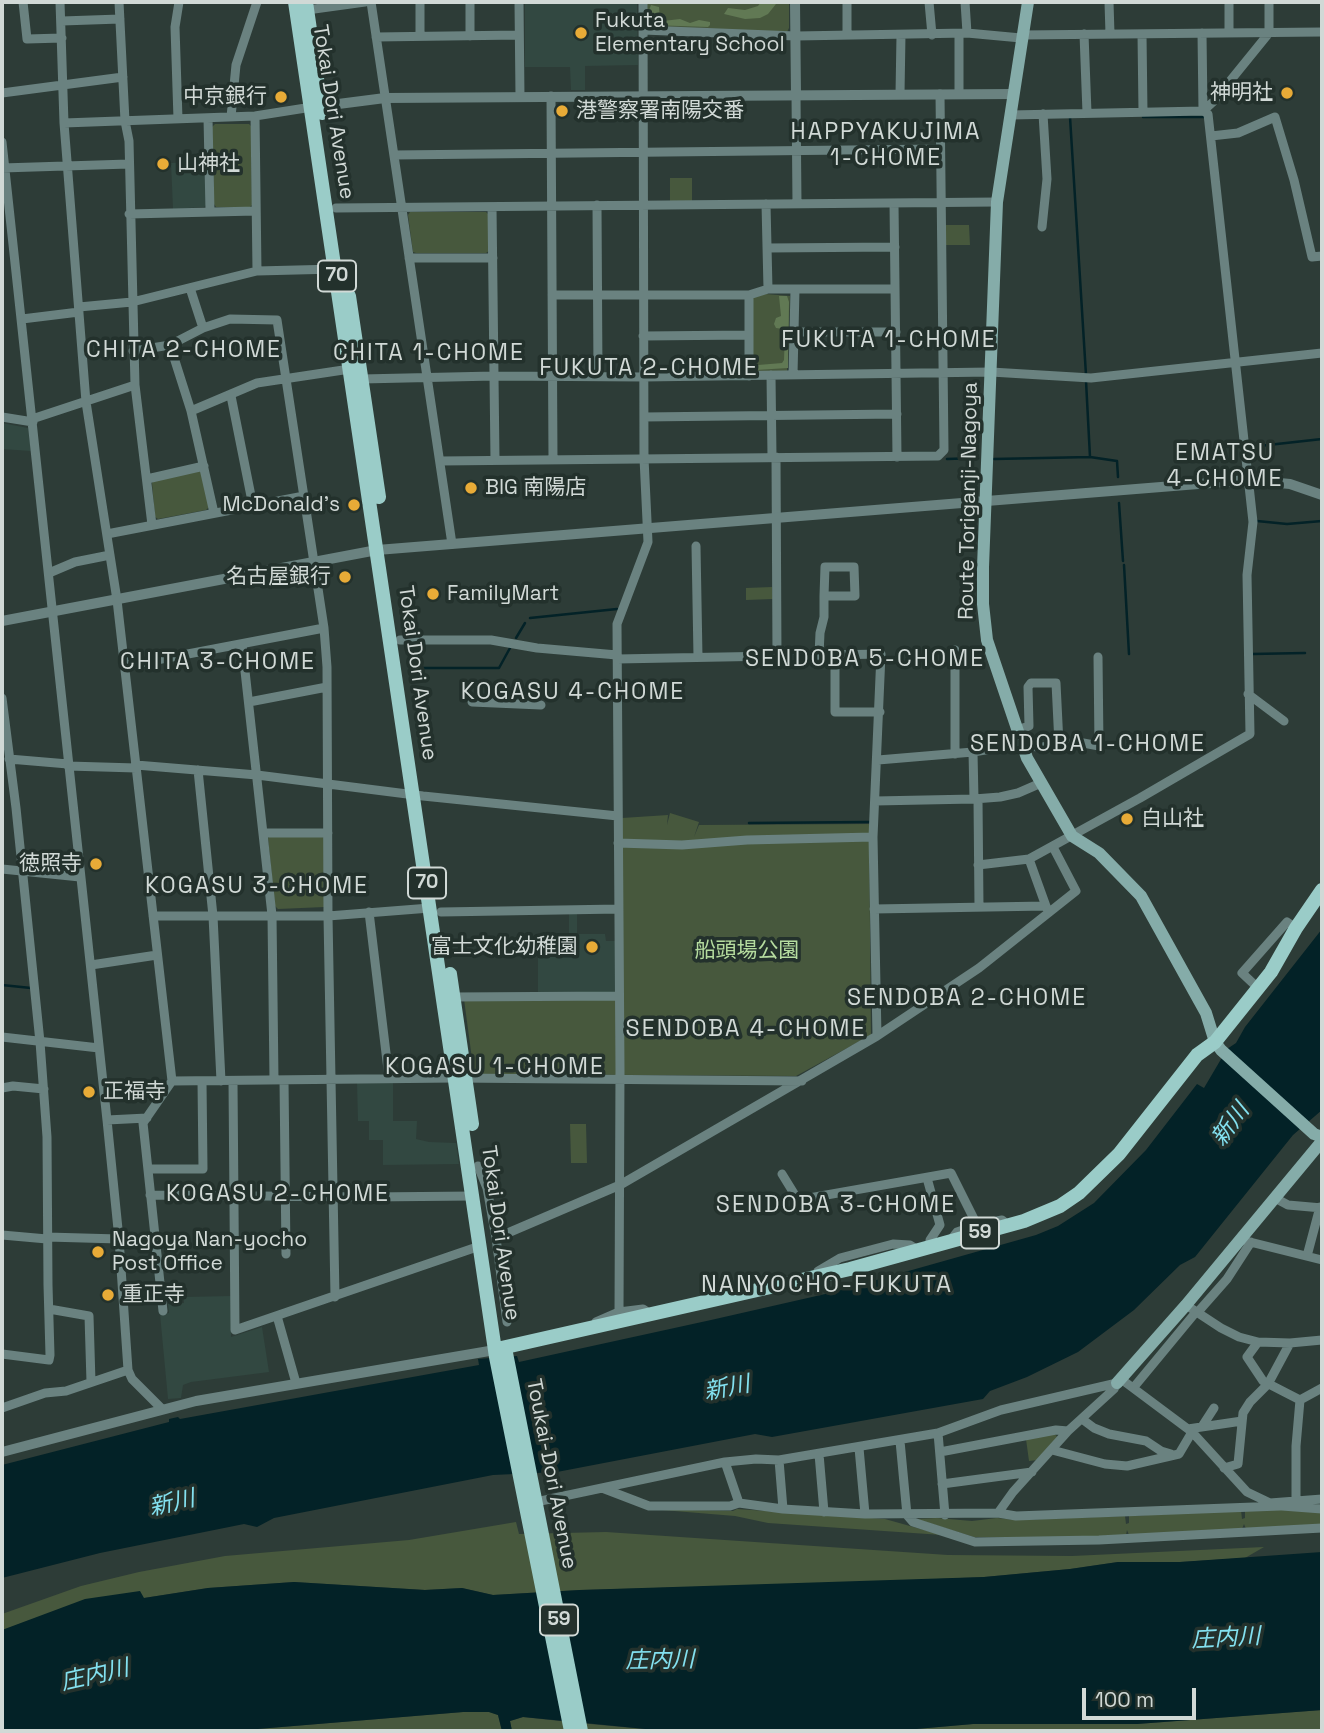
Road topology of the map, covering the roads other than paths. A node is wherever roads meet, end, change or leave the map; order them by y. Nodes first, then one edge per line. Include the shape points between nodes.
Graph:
1 (23, 2) edge
2 (60, 2) edge
3 (120, 2) edge
4 (179, 2) edge
5 (257, 2) edge
6 (365, 2) edge
7 (371, 2) edge
8 (420, 2) edge
9 (470, 2) edge
10 (519, 2) edge
11 (643, 2) edge
12 (796, 2) edge
13 (847, 2) edge
14 (929, 2) edge
15 (965, 2) edge
16 (1028, 2) edge
17 (1109, 2) edge
18 (1229, 2) edge
19 (1269, 2) edge
20 (303, 5) edge
21 (120, 19) junction
22 (62, 21) junction
23 (643, 30) junction
24 (1322, 32) edge
25 (963, 33) junction
26 (1202, 33) junction
27 (1229, 33) junction
28 (1269, 33) junction
29 (1084, 34) junction
30 (1110, 34) junction
31 (1142, 34) junction
32 (519, 35) junction
33 (847, 35) junction
34 (901, 35) junction
35 (932, 35) junction
36 (420, 36) junction
37 (470, 36) junction
38 (796, 36) junction
39 (1022, 36) junction
40 (376, 37) junction
41 (62, 38) junction
42 (123, 77) junction
43 (62, 84) junction
44 (2, 93) edge
45 (900, 94) junction
46 (940, 94) junction
47 (959, 94) junction
48 (1013, 94) junction
49 (796, 95) junction
50 (551, 96) junction
51 (643, 96) junction
52 (520, 97) junction
53 (385, 98) junction
54 (317, 107) junction
55 (1203, 111) junction
56 (1143, 112) junction
57 (1087, 113) junction
58 (1043, 114) junction
59 (1011, 115) junction
60 (255, 116) junction
61 (231, 117) junction
62 (208, 118) junction
63 (178, 119) junction
64 (125, 121) junction
65 (64, 122) junction
66 (1211, 136) junction
67 (2, 142) edge
68 (940, 149) junction
69 (797, 150) junction
70 (551, 152) junction
71 (642, 152) junction
72 (394, 155) junction
73 (129, 164) junction
74 (68, 166) junction
75 (3, 168) edge
76 (940, 202) junction
77 (997, 202) junction
78 (894, 203) junction
79 (766, 204) junction
80 (797, 204) junction
81 (551, 205) junction
82 (597, 205) junction
83 (642, 205) junction
84 (492, 207) junction
85 (336, 208) junction
86 (402, 208) junction
87 (210, 211) junction
88 (256, 211) junction
89 (129, 214) junction
90 (1042, 228) dead end
91 (895, 247) junction
92 (767, 248) junction
93 (1322, 256) edge
94 (409, 258) junction
95 (492, 258) junction
96 (336, 269) junction
97 (257, 271) junction
98 (190, 288) junction
99 (768, 289) junction
100 (794, 289) junction
101 (895, 289) junction
102 (552, 295) junction
103 (597, 295) junction
104 (643, 295) junction
105 (749, 295) junction
106 (132, 302) junction
107 (79, 310) junction
108 (22, 319) junction
109 (203, 328) junction
110 (794, 332) junction
111 (896, 332) junction
112 (749, 335) junction
113 (643, 336) junction
114 (170, 345) junction
115 (134, 351) junction
116 (1322, 353) edge
117 (1236, 362) junction
118 (350, 369) junction
119 (991, 372) junction
120 (897, 374) junction
121 (943, 374) junction
122 (771, 375) junction
123 (793, 375) junction
124 (494, 376) junction
125 (552, 376) junction
126 (597, 376) junction
127 (644, 376) junction
128 (749, 376) junction
129 (427, 377) junction
130 (287, 379) junction
131 (362, 379) junction
132 (135, 386) junction
133 (230, 396) junction
134 (86, 402) junction
135 (191, 411) junction
136 (897, 414) junction
137 (772, 416) junction
138 (2, 417) edge
139 (644, 417) junction
140 (33, 421) junction
141 (774, 457) junction
142 (897, 457) junction
143 (644, 458) junction
144 (553, 459) junction
145 (495, 460) junction
146 (440, 461) junction
147 (204, 466) junction
148 (147, 479) junction
149 (1248, 480) junction
150 (1322, 495) edge
151 (304, 496) junction
152 (987, 500) junction
153 (253, 506) junction
154 (214, 513) junction
155 (777, 517) junction
156 (152, 524) junction
157 (647, 528) junction
158 (107, 534) junction
159 (452, 544) junction
160 (696, 546) dead end
161 (382, 550) junction
162 (110, 555) junction
163 (314, 562) junction
164 (49, 573) junction
165 (824, 596) junction
166 (117, 600) junction
167 (53, 612) junction
168 (2, 621) edge
169 (324, 628) junction
170 (400, 640) junction
171 (243, 643) junction
172 (955, 650) dead end
173 (819, 655) junction
174 (835, 655) junction
175 (777, 656) junction
176 (617, 657) junction
177 (698, 657) junction
178 (1098, 657) dead end
179 (125, 666) junction
180 (327, 687) junction
181 (1248, 694) junction
182 (2, 698) edge
183 (249, 702) junction
184 (472, 702) dead end
185 (541, 705) dead end
186 (880, 712) junction
187 (1284, 721) dead end
188 (1017, 730) junction
189 (1059, 744) junction
190 (1023, 745) junction
191 (973, 752) junction
192 (956, 754) junction
193 (9, 759) junction
194 (878, 760) junction
195 (68, 765) junction
196 (136, 767) junction
197 (198, 771) junction
198 (257, 775) junction
199 (1041, 783) junction
200 (328, 784) junction
201 (418, 795) junction
202 (976, 799) junction
203 (875, 801) junction
204 (618, 816) junction
205 (263, 833) junction
206 (328, 833) junction
207 (1072, 836) junction
208 (873, 837) junction
209 (618, 843) junction
210 (1053, 847) junction
211 (1029, 859) junction
212 (978, 865) junction
213 (2, 869) edge
214 (22, 871) junction
215 (80, 877) junction
216 (1322, 880) edge
217 (1322, 889) edge
218 (979, 907) junction
219 (619, 909) junction
220 (874, 909) junction
221 (435, 910) junction
222 (1048, 910) junction
223 (369, 912) junction
224 (272, 915) junction
225 (153, 916) junction
226 (213, 916) junction
227 (328, 916) junction
228 (1296, 928) junction
229 (157, 955) junction
230 (90, 965) junction
231 (1258, 988) junction
232 (619, 996) junction
233 (453, 997) junction
234 (877, 1036) junction
235 (2, 1037) edge
236 (40, 1042) junction
237 (1218, 1046) junction
238 (99, 1048) junction
239 (460, 1078) junction
240 (331, 1079) junction
241 (389, 1079) junction
242 (620, 1079) junction
243 (233, 1080) junction
244 (279, 1080) junction
245 (172, 1081) junction
246 (202, 1081) junction
247 (221, 1081) junction
248 (802, 1081) junction
249 (2, 1088) edge
250 (44, 1089) junction
251 (147, 1118) junction
252 (107, 1120) junction
253 (1319, 1137) edge
254 (478, 1166) junction
255 (148, 1169) junction
256 (782, 1174) dead end
257 (927, 1178) junction
258 (620, 1185) junction
259 (150, 1195) junction
260 (233, 1196) junction
261 (474, 1196) junction
262 (285, 1197) junction
263 (333, 1197) junction
264 (1275, 1198) junction
265 (1321, 1207) edge
266 (976, 1225) junction
267 (1008, 1225) junction
268 (2, 1235) edge
269 (47, 1238) junction
270 (496, 1238) junction
271 (119, 1239) junction
272 (950, 1241) junction
273 (1246, 1241) junction
274 (474, 1248) junction
275 (924, 1249) junction
276 (286, 1254) dead end
277 (1307, 1256) junction
278 (1322, 1260) edge
279 (335, 1297) junction
280 (49, 1309) junction
281 (1193, 1310) junction
282 (163, 1311) dead end
283 (619, 1312) junction
284 (277, 1316) junction
285 (652, 1316) junction
286 (507, 1322) dead end
287 (488, 1326) dead end
288 (588, 1331) junction
289 (1322, 1340) edge
290 (1258, 1342) junction
291 (1290, 1343) junction
292 (501, 1352) junction
293 (2, 1354) edge
294 (128, 1370) junction
295 (1119, 1381) junction
296 (91, 1382) junction
297 (296, 1384) junction
298 (1268, 1384) junction
299 (1134, 1387) junction
300 (1322, 1388) edge
301 (1300, 1400) junction
302 (2, 1408) edge
303 (1214, 1408) dead end
304 (162, 1409) junction
305 (1082, 1419) junction
306 (1242, 1421) junction
307 (1203, 1425) junction
308 (1068, 1431) junction
309 (1190, 1431) junction
310 (938, 1433) junction
311 (900, 1440) junction
312 (859, 1448) junction
313 (1052, 1450) junction
314 (2, 1452) edge
315 (940, 1452) junction
316 (819, 1454) junction
317 (1176, 1454) junction
318 (779, 1460) junction
319 (725, 1462) junction
320 (1224, 1468) junction
321 (1032, 1472) junction
322 (942, 1484) junction
323 (600, 1487) junction
324 (1247, 1492) junction
325 (1322, 1499) edge
326 (1296, 1500) junction
327 (531, 1502) junction
328 (739, 1503) junction
329 (1275, 1504) junction
330 (1244, 1507) junction
331 (783, 1509) junction
332 (1322, 1509) edge
333 (824, 1512) junction
334 (998, 1513) junction
335 (865, 1514) junction
336 (945, 1514) junction
337 (906, 1515) junction
338 (1322, 1528) edge
339 (571, 1731) edge
340 (581, 1731) edge

1 - 41 street via 27,39
2 - 22 street
3 - 21 street
4 - 63 street via 175,27
5 - 61 street via 236,65
6 - 20 street
7 - 40 street
8 - 36 street
9 - 37 street
10 - 32 street
11 - 23 street
12 - 38 street
13 - 33 street
14 - 35 street
15 - 25 street
16 - 39 main road, Route Toriganji-Nagoya
17 - 30 street
18 - 27 street
19 - 28 street
20 - 54 main road, Tokai Dori Avenue / 70
21 - 22 street
21 - 42 street
22 - 41 street
23 - 38 street
23 - 51 street
24 - 28 street
25 - 35 street
25 - 39 street
25 - 47 street
26 - 27 street
26 - 31 street
26 - 55 street
27 - 28 street
28 - 55 street
29 - 30 street
29 - 39 street
29 - 57 street
30 - 31 street
31 - 56 street
32 - 37 street
32 - 52 street
33 - 34 street
33 - 38 street
34 - 35 street
34 - 45 street
36 - 37 street
36 - 40 street
38 - 49 street
39 - 48 main road, Route Toriganji-Nagoya
40 - 53 street
41 - 43 street
42 - 43 street
42 - 64 street
43 - 44 street
43 - 65 street
45 - 46 street
45 - 49 street
46 - 47 street
46 - 68 street
47 - 48 street
48 - 59 main road, Route Toriganji-Nagoya
49 - 51 street
49 - 69 street
50 - 51 street
50 - 52 street
50 - 70 street
51 - 71 street
52 - 53 street
53 - 54 street
53 - 72 street
54 - 60 street
54 - 85 main road, Tokai Dori Avenue / 70
54 - 96 main road, Tokai Dori Avenue / 70
55 - 56 street
55 - 66 street via 1208,114
56 - 57 street
57 - 58 street
58 - 59 street
58 - 90 street via 1047,179
59 - 77 main road, Route Toriganji-Nagoya
60 - 61 street
60 - 88 street
61 - 62 street
62 - 63 street
62 - 87 street
63 - 64 street
64 - 65 street
64 - 73 street
65 - 74 street
66 - 93 street via 1238,133 1275,117 1312,257
66 - 117 street
67 - 75 street
68 - 69 street
68 - 76 street
69 - 71 street
69 - 80 street
70 - 71 street
70 - 72 street
70 - 81 street
71 - 83 street
72 - 86 street
73 - 74 street
73 - 89 street
74 - 75 street
74 - 107 street
75 - 108 street
76 - 77 street
76 - 78 street
76 - 121 street
77 - 119 main road, Route Toriganji-Nagoya
78 - 80 street
78 - 91 street
79 - 80 street
79 - 83 street
79 - 92 street
81 - 82 street
81 - 84 street
81 - 102 street
82 - 83 street
82 - 103 street
83 - 104 street
84 - 86 street
84 - 95 street
85 - 86 street
85 - 131 main road, Tokai Dori Avenue / 70
86 - 94 street
87 - 88 street
87 - 89 street
88 - 97 street
89 - 106 street
91 - 92 street
91 - 101 street
92 - 99 street
94 - 95 street
94 - 129 street
95 - 124 street
96 - 97 street
96 - 118 main road, Tokai Dori Avenue / 70
97 - 98 street
98 - 106 street
98 - 109 street
99 - 100 street
99 - 105 street
100 - 101 street
100 - 110 street
101 - 111 street
102 - 103 street
102 - 125 street
103 - 104 street
103 - 126 street
104 - 105 street
104 - 113 street
105 - 112 street
106 - 107 street
106 - 115 street
107 - 108 street
107 - 134 street
108 - 140 street
109 - 114 street
109 - 130 street via 230,319 277,320
110 - 111 street
110 - 123 street
111 - 120 street
112 - 113 street
112 - 128 street
113 - 127 street
114 - 115 street
114 - 135 street
115 - 132 street
116 - 117 street
117 - 119 street via 1091,378
117 - 149 street
118 - 130 street
118 - 161 main road, Tokai Dori Avenue / 70
119 - 121 street
119 - 152 main road, Route Toriganji-Nagoya
120 - 121 street
120 - 123 street
120 - 136 street
121 - 142 street via 944,450 938,456
122 - 123 street
122 - 128 street
122 - 137 street
124 - 125 street
124 - 129 street
124 - 145 street
125 - 126 street
125 - 144 street
126 - 127 street
127 - 128 street
127 - 139 street
129 - 131 street
129 - 146 street
130 - 133 street via 257,383
130 - 151 street
131 - 161 main road, Tokai Dori Avenue / 70
132 - 134 street
132 - 148 street
133 - 135 street
133 - 153 street
134 - 140 street
134 - 158 street
135 - 147 street
136 - 137 street
136 - 142 street
137 - 139 street
137 - 141 street
138 - 140 street
139 - 143 street
140 - 164 street
141 - 142 street
141 - 143 street
141 - 155 street
143 - 144 street
143 - 157 street
144 - 145 street
145 - 146 street
146 - 159 street
147 - 148 street
147 - 154 street
148 - 156 street
149 - 150 street via 1290,484
149 - 152 street
149 - 181 street via 1253,522 1247,575
151 - 153 street
151 - 163 street
152 - 155 street
152 - 188 main road, Route Toriganji-Nagoya via 987,640
153 - 154 street
154 - 156 street
155 - 157 street
155 - 175 street
156 - 158 street
157 - 159 street
157 - 176 street via 648,542 617,624
158 - 162 street
159 - 161 street
160 - 177 street
161 - 163 street
161 - 170 main road, Tokai Dori Avenue / 70
161 - 201 main road, Tokai Dori Avenue / 70
162 - 164 street
162 - 166 street
163 - 166 street
163 - 169 street
164 - 167 street
165 - 165 street via 855,596 854,567 825,567
165 - 173 street
166 - 167 street
166 - 179 street
167 - 168 street
167 - 195 street
169 - 171 street
169 - 180 street
170 - 176 street via 491,640
170 - 201 main road, Tokai Dori Avenue / 70
171 - 179 street
171 - 183 street
172 - 192 street
173 - 174 street
173 - 175 street
174 - 186 street via 835,712
174 - 186 street via 881,654
175 - 177 street
176 - 177 street
176 - 204 street
178 - 189 street via 1099,746
179 - 196 street
180 - 183 street
180 - 200 street
181 - 187 street
181 - 207 street via 1250,736
182 - 193 street
183 - 198 street
184 - 185 street
186 - 194 street
188 - 189 street via 1029,726 1031,683 1056,683
188 - 190 main road, Route Toriganji-Nagoya
189 - 190 street
190 - 191 street
190 - 199 main road, Route Toriganji-Nagoya
191 - 192 street
191 - 202 street
192 - 194 street
193 - 195 street
193 - 214 street
194 - 203 street
195 - 196 street
195 - 215 street
196 - 197 street
196 - 225 street
197 - 198 street
197 - 226 street
198 - 200 street
198 - 205 street
199 - 202 street via 1018,793
199 - 207 main road, Route Toriganji-Nagoya
200 - 201 street
200 - 206 street
201 - 204 street
201 - 221 main road, Tokai Dori Avenue / 70
202 - 203 street
202 - 212 street
203 - 208 street
204 - 209 street
205 - 206 street
205 - 224 street
206 - 227 street
207 - 210 street
207 - 237 main road, Route Toriganji-Nagoya via 1099,853 1141,896 1206,1013
208 - 209 street via 682,845
208 - 220 street
209 - 219 street
210 - 211 street
210 - 222 street via 1076,891
211 - 212 street
211 - 222 street
212 - 218 street
213 - 214 street
214 - 215 street
214 - 236 street
215 - 230 street
216 - 217 street
217 - 228 main road, 59
218 - 220 street
218 - 222 street
219 - 221 street
219 - 232 street
220 - 234 street
221 - 223 street
221 - 233 main road, Tokai Dori Avenue / 70
221 - 239 main road, Tokai Dori Avenue / 70
222 - 234 street via 979,968
223 - 227 street
223 - 241 street
224 - 226 street
224 - 227 street
224 - 244 street
225 - 226 street
225 - 229 street
226 - 247 street
227 - 240 street
228 - 231 main road, 59
228 - 231 street via 1287,922 1242,973
229 - 230 street
229 - 245 street
230 - 238 street
231 - 237 main road, 59
232 - 233 street
232 - 242 street
233 - 239 main road, Tokai Dori Avenue / 70
234 - 248 street
235 - 236 street
236 - 238 street
236 - 250 street
237 - 253 main road, Route Toriganji-Nagoya
237 - 267 main road, 59 via 1197,1055 1119,1154 1079,1193 1044,1214
238 - 252 street
239 - 241 street
239 - 242 street
239 - 254 main road, Tokai Dori Avenue / 70
239 - 261 main road, Tokai Dori Avenue / 70
240 - 241 street
240 - 244 street
240 - 263 street
242 - 248 street
242 - 258 street
243 - 244 street
243 - 247 street
243 - 260 street
244 - 262 street
245 - 246 street
245 - 251 street
246 - 247 street
246 - 255 street via 203,1169
248 - 258 street
249 - 250 street
250 - 269 street
251 - 252 street
251 - 255 street via 143,1124
252 - 271 street
253 - 264 main road
254 - 270 street
254 - 292 main road, Tokai Dori Avenue / 70
255 - 259 street
256 - 257 street via 798,1200
257 - 266 street via 951,1174
257 - 275 street via 940,1225
258 - 270 street
258 - 283 street
259 - 260 street
259 - 282 street
260 - 262 street
260 - 284 street via 235,1330
261 - 263 street
261 - 274 street via 470,1216
261 - 292 main road, Tokai Dori Avenue / 70
262 - 263 street
262 - 276 street
263 - 279 street
264 - 265 street via 1287,1205
264 - 273 main road
265 - 277 street
266 - 267 street via 1002,1220
266 - 272 street via 957,1232
267 - 272 main road, 59
268 - 269 street
269 - 271 street
269 - 280 street
270 - 286 street
271 - 294 street
272 - 275 main road, 59
273 - 277 street
273 - 281 main road
274 - 279 street
274 - 287 street
275 - 285 main road, 59
277 - 278 street
279 - 284 street
280 - 293 street via 48,1360
280 - 296 street via 89,1316
281 - 290 street via 1239,1337
281 - 295 main road
281 - 299 street
283 - 285 street via 643,1309
283 - 288 street via 598,1320
284 - 297 street
285 - 288 main road, 59
288 - 292 main road, 59
289 - 291 street
290 - 291 street
290 - 298 street via 1247,1357
291 - 298 street
292 - 297 street
292 - 327 main road, Toukai-Dori Avenue / 59
294 - 296 street
294 - 304 street
295 - 299 street
295 - 305 street
295 - 310 street via 1001,1409
296 - 302 street
297 - 304 street
298 - 301 street
298 - 306 street via 1250,1402
299 - 309 street
300 - 301 street
301 - 326 street
303 - 307 street
304 - 314 street
305 - 308 street
305 - 317 street via 1109,1434 1146,1441
306 - 307 street
306 - 320 street via 1238,1464
307 - 309 street
308 - 313 street
308 - 315 street
309 - 317 street via 1185,1447
309 - 320 street
310 - 311 street
310 - 315 street
311 - 312 street
311 - 337 street
312 - 316 street
312 - 335 street
313 - 317 street via 1115,1466
313 - 321 street
315 - 322 street
316 - 318 street
316 - 333 street
318 - 319 street
318 - 331 street
319 - 323 street
319 - 328 street
320 - 324 street
321 - 322 street
321 - 334 street
322 - 336 street
323 - 327 street
323 - 328 street via 649,1506
324 - 329 street
324 - 330 street
325 - 326 street
326 - 329 street
327 - 339 main road, Toukai-Dori Avenue / 59
327 - 340 main road, Toukai-Dori Avenue / 59
328 - 331 street
329 - 330 street
329 - 332 street
330 - 334 street via 1081,1515
331 - 333 street
333 - 335 street
334 - 336 street
335 - 337 street
336 - 337 street
337 - 338 street via 913,1522 975,1542

